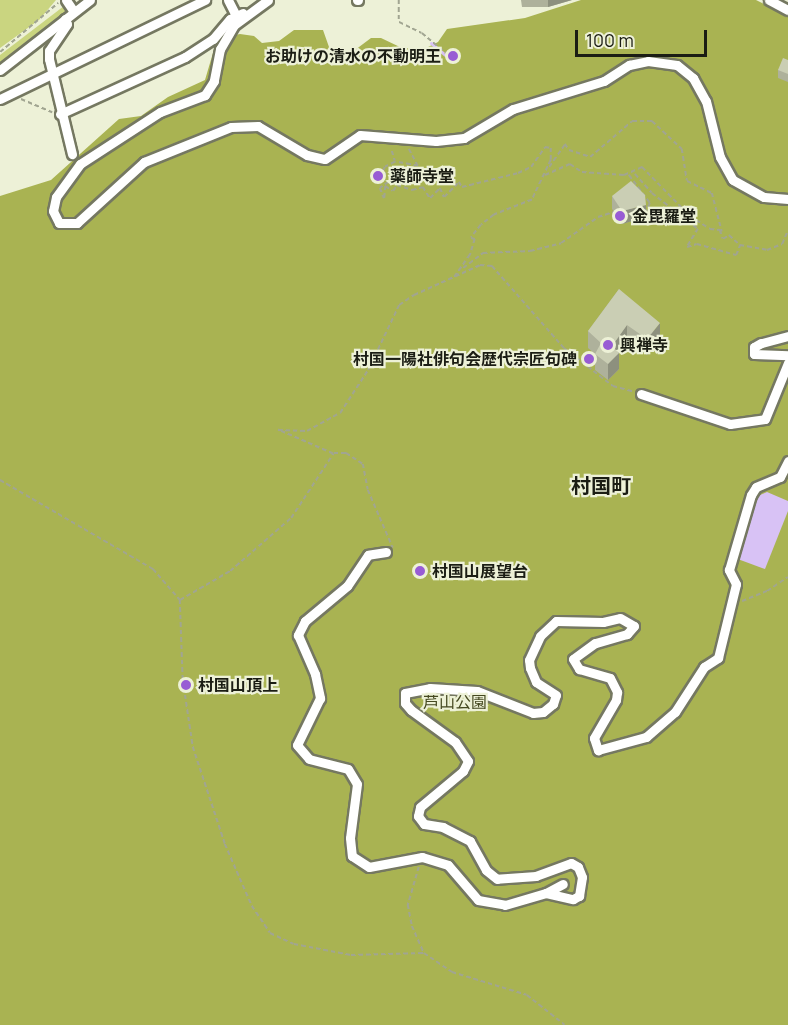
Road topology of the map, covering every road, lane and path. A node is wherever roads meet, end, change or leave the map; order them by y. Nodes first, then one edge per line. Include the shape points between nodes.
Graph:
1 (60, 0) edge
2 (66, 0) edge
3 (90, 0) edge
4 (205, 0) edge
5 (228, 0) edge
6 (268, 0) edge
7 (399, 0) edge
8 (769, 0) edge
9 (788, 10) edge
10 (74, 12) junction
11 (251, 13) junction
12 (236, 16) junction
13 (65, 19) junction
14 (0, 52) edge
15 (446, 53) dead end
16 (0, 70) edge
17 (51, 72) junction
18 (10, 91) junction
19 (0, 99) edge
20 (60, 114) junction
21 (406, 145) dead end
22 (392, 151) dead end
23 (72, 154) dead end
24 (395, 162) junction
25 (633, 173) junction
26 (382, 175) junction
27 (544, 175) junction
28 (628, 175) junction
29 (378, 176) dead end
30 (788, 199) edge
31 (613, 212) dead end
32 (646, 214) edge
33 (788, 230) edge
34 (723, 236) junction
35 (740, 245) junction
36 (452, 280) junction
37 (788, 336) edge
38 (788, 355) edge
39 (788, 363) edge
40 (641, 394) joint
41 (333, 454) junction
42 (788, 462) edge
43 (0, 480) edge
44 (386, 552) joint
45 (788, 576) edge
46 (180, 600) junction
47 (733, 604) junction
48 (422, 857) junction
49 (563, 884) dead end
50 (546, 893) junction
51 (424, 953) junction
52 (566, 1025) edge

1 - 14 path via 44,18
2 - 10 street
3 - 10 street
4 - 17 street
5 - 12 street
6 - 11 street
7 - 15 path via 399,22 422,33
8 - 9 street
10 - 13 street
11 - 12 street
11 - 30 street via 230,32 205,95 160,112 80,164 56,197 53,211 59,223 77,222 144,162 231,126 258,126 308,155 325,159 360,135 436,141 464,138 513,109 604,81 629,65 648,61 677,65 693,78 706,101 720,157 733,180 764,197
12 - 20 street via 213,39 185,57
13 - 16 street
13 - 17 street via 65,30 49,51
17 - 18 street
17 - 20 street
18 - 19 street
18 - 20 path via 33,106
20 - 23 street
21 - 24 path via 418,166
22 - 24 path
24 - 26 path via 385,167
25 - 28 path
25 - 34 path via 637,166 642,167 690,216 710,229 720,230
25 - 35 path via 698,229 687,247 697,244 736,255
26 - 27 path via 398,168 409,170 421,180 395,177 380,188 384,198 385,186 393,191 397,184 416,191 423,187 430,198 440,188 444,197 459,182 462,187 531,167 548,146 551,160
26 - 29 path
27 - 28 path via 570,164 582,172
27 - 34 path via 565,144 569,150 590,157 632,121 652,121 682,149 687,181 712,193
27 - 36 path via 532,200 494,215 481,225 471,238 475,239 470,255
28 - 32 path via 650,203
31 - 36 path via 598,217 561,243 530,251 483,253
33 - 35 path via 782,244 771,250
34 - 35 path via 729,235
36 - 40 path via 480,266 492,266 553,337 587,368 613,386
36 - 41 path via 399,305 368,370 340,413 307,431 278,430
37 - 38 street via 761,342 754,347 754,354
39 - 40 street via 765,419 730,424
41 - 44 path via 346,453 363,464 368,490 394,547
41 - 46 path via 291,518 266,543 230,571
42 - 47 street via 780,477 756,487 751,495 729,570 736,584
43 - 46 path via 153,568
44 - 48 street via 368,555 347,586 305,621 298,635 313,668 320,698 297,745 309,759 348,769 357,784 350,838 352,856 359,864 369,867
45 - 47 path via 767,591
46 - 51 path via 183,680 193,747 225,844 252,906 270,933 294,944 351,955
47 - 50 street via 718,658 704,667 675,712 646,736 598,750 594,738 614,705 617,692 610,678 579,669 573,659 595,643 627,634 634,626 629,620 556,621 540,636 529,660 530,668 536,682 556,695 554,704 543,712 533,713 477,692 430,688 405,693 405,703 411,710 455,742 468,761 463,771 426,799 418,816 424,824 443,827 470,841 486,870 497,879 512,881 536,876 571,863 579,867 579,897
48 - 50 street via 448,865 478,900 506,905
48 - 51 path via 408,905
49 - 50 street
51 - 52 path via 452,972 527,995

